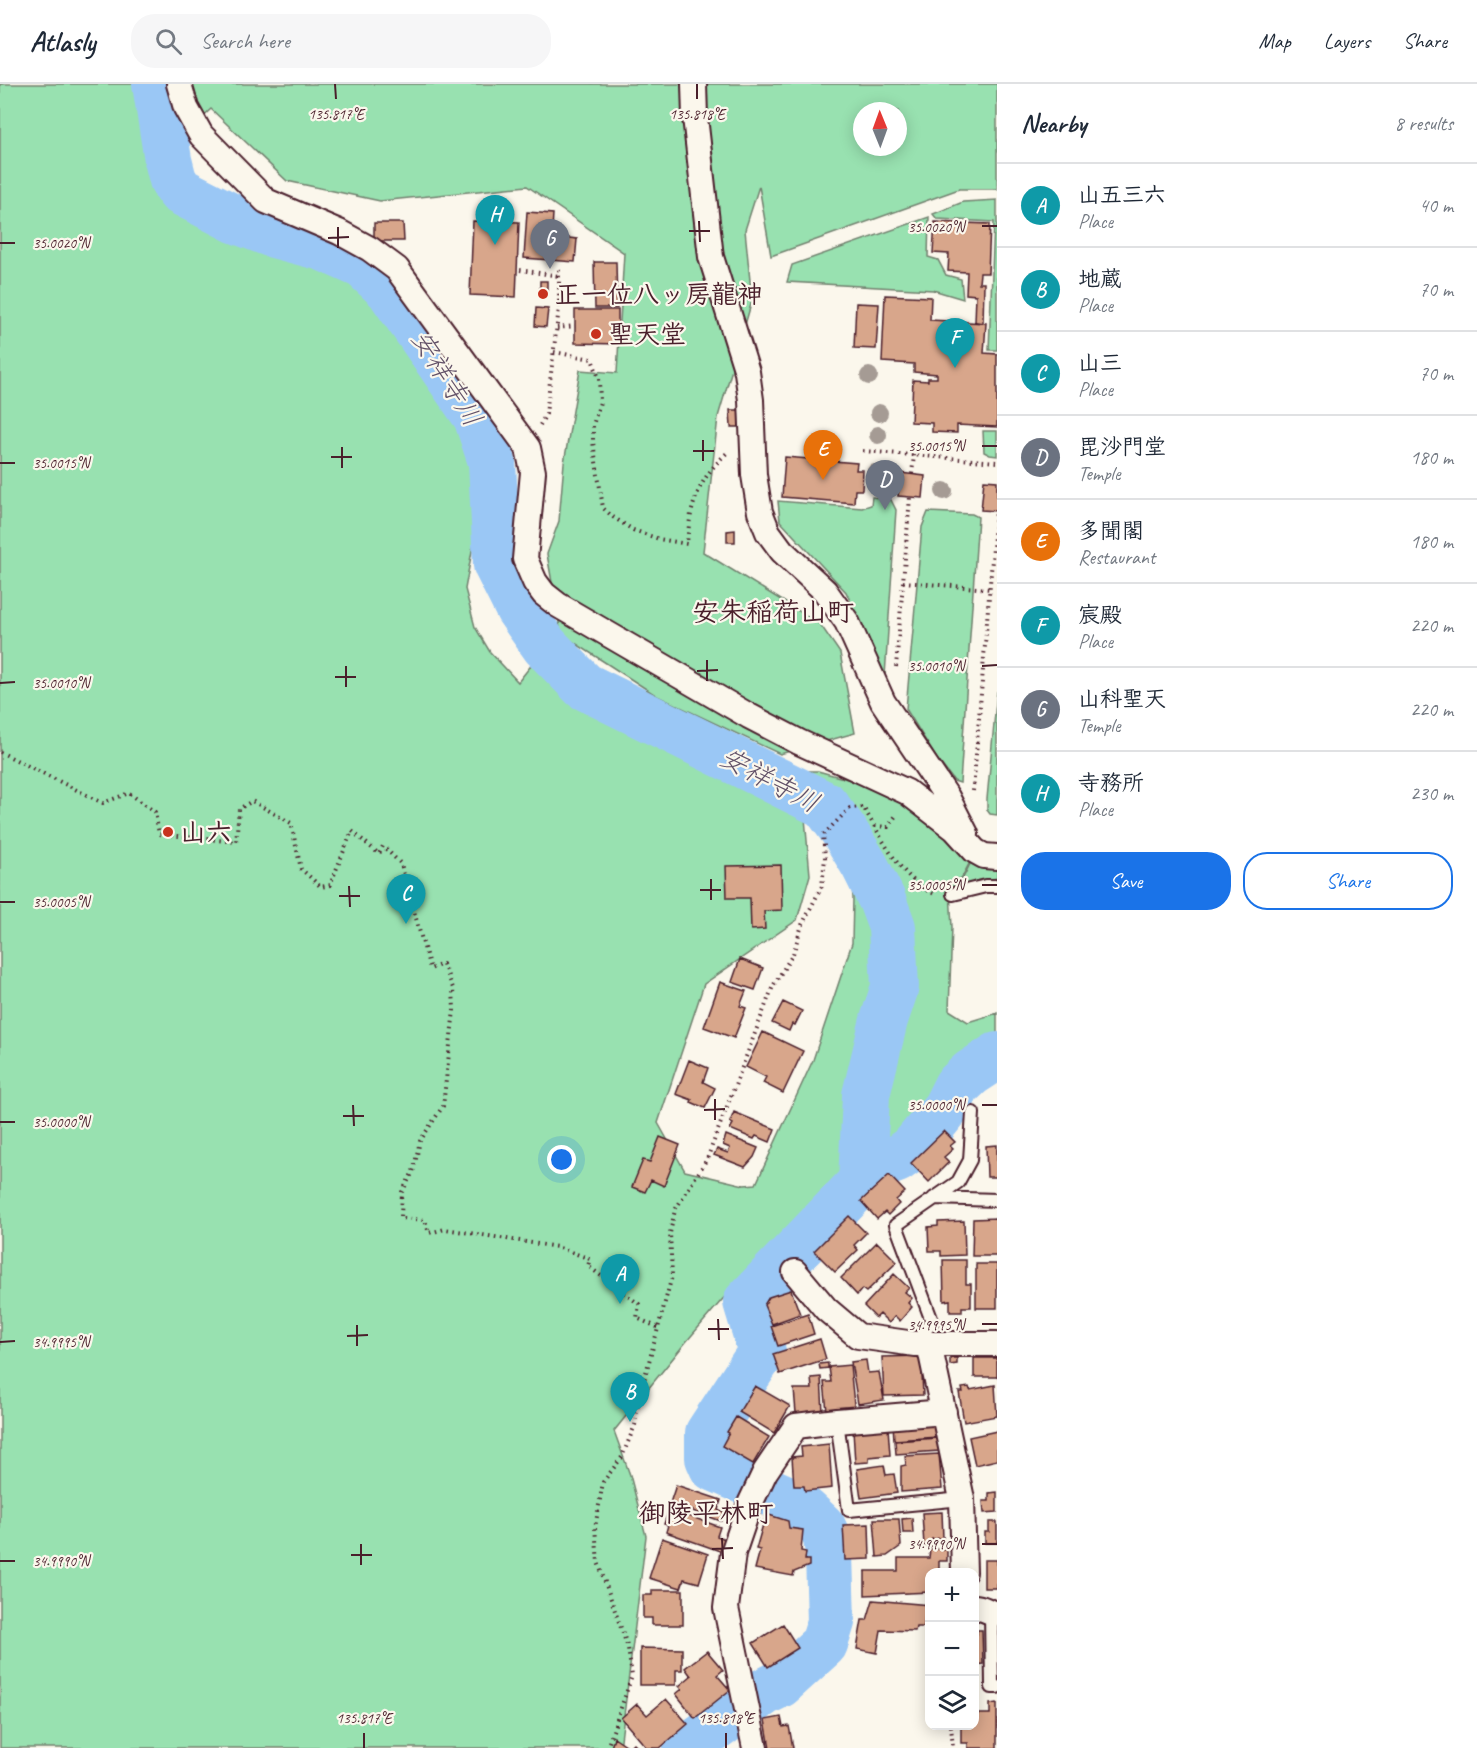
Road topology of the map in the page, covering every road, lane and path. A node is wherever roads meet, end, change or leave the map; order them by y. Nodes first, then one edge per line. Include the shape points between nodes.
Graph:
1 (179, 84) edge
2 (694, 84) edge
3 (559, 266) dead end
4 (520, 270) dead end
5 (559, 276) junction
6 (575, 326) dead end
7 (556, 328) junction
8 (554, 352) junction
9 (754, 442) junction
10 (528, 448) junction
11 (863, 451) dead end
12 (914, 455) junction
13 (997, 462) edge
14 (912, 474) dead end
15 (910, 497) dead end
16 (996, 511) edge
17 (903, 582) junction
18 (990, 590) junction
19 (896, 671) dead end
20 (0, 753) edge
21 (973, 790) dead end
22 (970, 844) junction
23 (997, 857) edge
24 (997, 886) edge
25 (953, 894) joint
26 (973, 1113) dead end
27 (934, 1198) junction
28 (997, 1200) edge
29 (795, 1272) dead end
30 (659, 1328) junction
31 (922, 1344) junction
32 (997, 1344) edge
33 (944, 1412) junction
34 (837, 1421) junction
35 (962, 1499) junction
36 (964, 1568) edge
37 (988, 1611) edge
38 (997, 1687) edge
39 (951, 1730) edge
40 (607, 1748) edge
41 (755, 1748) edge
42 (953, 1748) edge

1 - 10 street via 186,108 201,135 266,201 339,232 397,270
2 - 9 street via 711,257 747,372
3 - 5 path
4 - 5 path
5 - 7 path
6 - 7 path
7 - 8 path
8 - 9 path via 592,359 599,378 600,402 593,442 603,508 633,530 687,544 696,494 706,474 728,452
8 - 10 path via 546,414
9 - 22 street via 754,475 768,532 782,551 825,591 847,622 883,702 957,813
10 - 22 street via 533,472 525,559 544,594 749,716 907,792
11 - 12 path
12 - 13 path
12 - 14 path
15 - 17 path
16 - 18 path
17 - 18 path
17 - 19 path
18 - 21 path
20 - 30 path via 103,803 129,793 155,812 159,834 236,842 238,809 252,801 291,823 301,869 321,887 330,885 352,831 379,854 383,846 401,864 430,969 443,964 453,988 442,1106 420,1141 413,1172 402,1192 402,1218 425,1220 429,1233 445,1229 557,1247 590,1259 588,1266 639,1304 637,1318
22 - 23 street via 984,856
24 - 25 lane
25 - 30 path via 933,894 921,886 903,868 863,807 850,808 824,835 822,886 802,925 793,954 773,986 707,1159 675,1210 670,1233 672,1276
26 - 27 lane via 970,1160 958,1182
27 - 28 lane
27 - 31 lane via 896,1225 932,1321
29 - 31 street via 826,1309 858,1336
30 - 40 path via 635,1425 622,1457 603,1482 595,1528 598,1562 628,1648 632,1676
31 - 32 street
31 - 33 street
33 - 34 street
33 - 35 street
34 - 35 lane via 849,1510
34 - 41 street via 796,1426 765,1472 733,1553 726,1608
35 - 36 street
37 - 38 lane via 992,1687
39 - 42 path

